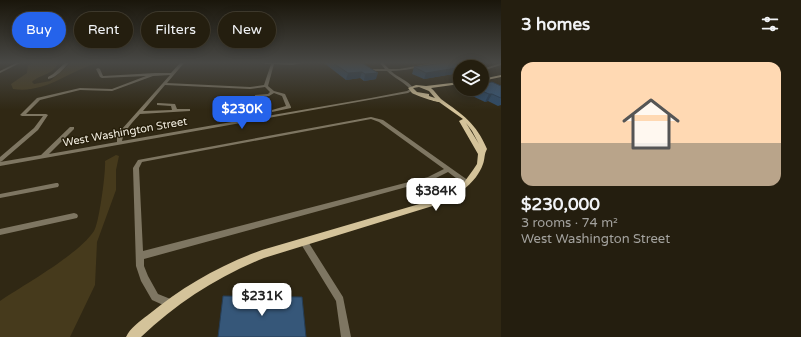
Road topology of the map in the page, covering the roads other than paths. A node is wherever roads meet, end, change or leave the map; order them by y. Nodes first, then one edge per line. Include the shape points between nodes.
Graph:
1 (142, 79) edge
2 (167, 79) edge
3 (268, 79) edge
4 (399, 79) edge
5 (405, 79) edge
6 (163, 84) junction
7 (453, 85) edge
8 (266, 86) junction
9 (453, 86) edge
10 (422, 87) junction
11 (411, 89) junction
12 (273, 92) junction
13 (433, 93) junction
14 (420, 94) junction
15 (256, 96) dead end
16 (371, 99) junction
17 (159, 104) dead end
18 (188, 110) dead end
19 (274, 110) dead end
20 (175, 111) junction
21 (139, 112) junction
22 (72, 128) dead end
23 (119, 143) junction
24 (481, 153) junction
25 (43, 156) junction
26 (0, 160) edge
27 (0, 164) edge
28 (448, 170) junction
29 (467, 183) junction
30 (56, 185) dead end
31 (0, 196) edge
32 (74, 216) dead end
33 (0, 232) edge
34 (304, 242) junction
35 (140, 256) junction
36 (170, 304) junction
37 (132, 337) edge
38 (346, 337) edge

1 - 26 street via 112,90 80,89 39,99 22,115 46,115 41,124
2 - 6 street
3 - 8 street
4 - 11 street
5 - 10 street
6 - 8 street via 250,88
6 - 21 street
7 - 10 main road
8 - 12 street
9 - 13 main road
10 - 11 main road
10 - 13 main road
11 - 14 main road
11 - 16 street, West Washington Street via 408,92
12 - 15 street via 269,95
12 - 19 street via 284,95 289,107
13 - 14 main road
13 - 24 main road via 472,126 481,139 484,149
14 - 16 street, West Washington Street
14 - 24 main road via 433,98 461,119
16 - 23 street, West Washington Street
17 - 20 street via 173,105
18 - 20 street
20 - 21 street
21 - 23 street via 120,136
22 - 25 street
23 - 25 street, West Washington Street
24 - 29 main road via 480,165
25 - 27 street, West Washington Street
28 - 29 street
28 - 35 street via 430,179
28 - 35 street via 382,121 371,118 140,161 136,168
29 - 34 main road via 436,202
30 - 31 street
32 - 33 street
34 - 36 main road via 237,263
34 - 38 street via 340,300
35 - 36 street via 144,278 155,297
36 - 37 main road

